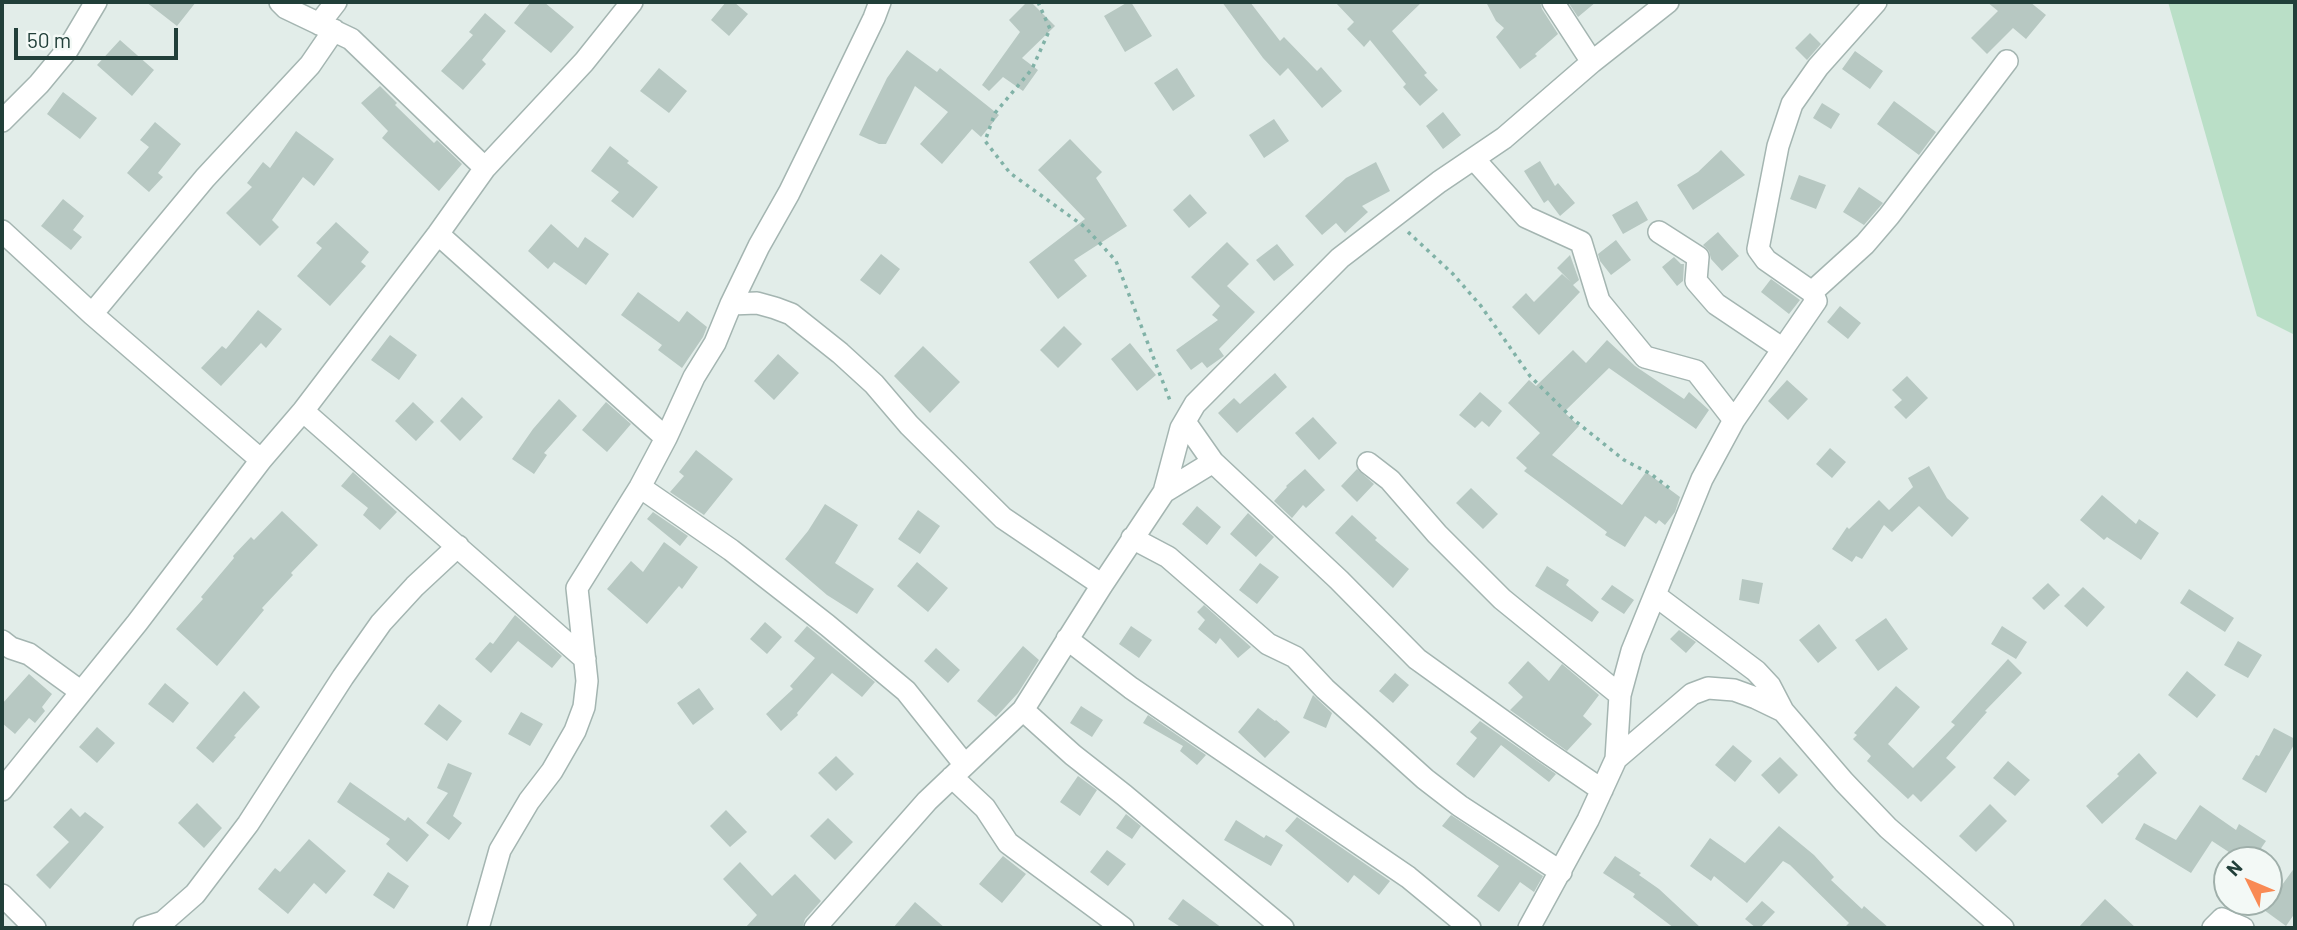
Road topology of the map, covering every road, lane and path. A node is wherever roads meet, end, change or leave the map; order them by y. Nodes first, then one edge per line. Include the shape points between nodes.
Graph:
1 (96, 2) edge
2 (279, 2) edge
3 (336, 2) edge
4 (632, 2) edge
5 (880, 2) edge
6 (1038, 2) edge
7 (1553, 2) edge
8 (1668, 2) edge
9 (1877, 2) edge
10 (326, 27) junction
11 (2007, 61) dead end
12 (1592, 62) junction
13 (2, 121) edge
14 (1474, 159) junction
15 (485, 168) junction
16 (1393, 217) junction
17 (2, 231) edge
18 (1659, 232) dead end
19 (438, 234) junction
20 (1812, 292) junction
21 (731, 304) junction
22 (92, 314) junction
23 (1783, 349) junction
24 (303, 411) junction
25 (1734, 420) junction
26 (1183, 425) junction
27 (666, 438) junction
28 (261, 460) junction
29 (1213, 462) junction
30 (1368, 463) dead end
31 (640, 487) junction
32 (1164, 492) junction
33 (1689, 512) junction
34 (1132, 538) junction
35 (458, 546) junction
36 (1102, 585) junction
37 (1656, 596) junction
38 (1067, 639) junction
39 (2, 640) edge
40 (585, 659) junction
41 (80, 691) junction
42 (1620, 695) junction
43 (1024, 710) junction
44 (1783, 711) junction
45 (1616, 759) junction
46 (958, 771) junction
47 (2, 790) edge
48 (1602, 790) junction
49 (1561, 872) junction
50 (2, 895) edge
51 (35, 928) edge
52 (144, 928) edge
53 (478, 928) edge
54 (815, 928) edge
55 (1123, 928) edge
56 (1283, 928) edge
57 (1470, 928) edge
58 (1529, 928) edge
59 (2003, 928) edge
60 (2213, 928) edge
61 (2243, 928) edge

1 - 13 street via 68,49
2 - 10 street
3 - 10 street
4 - 15 street via 584,62
5 - 21 street
6 - 26 path via 1050,29 1032,69 995,113 985,141 1010,173 1085,227 1116,261
7 - 12 street
8 - 12 street
9 - 20 street via 1818,67 1792,104 1778,146 1758,249 1766,260
10 - 15 street via 351,39
10 - 22 street via 310,65 205,178
11 - 20 street via 1889,216
12 - 14 street
14 - 16 street
14 - 25 street via 1526,217 1581,242 1599,301 1645,357 1696,370
15 - 19 street
16 - 26 street via 1340,258 1195,404
16 - 33 path via 1453,274 1530,376 1574,420 1676,493
17 - 22 street
18 - 23 street via 1698,257 1696,281 1716,304
19 - 24 street
19 - 27 street
20 - 23 street via 1816,301
21 - 27 street
21 - 36 street via 757,303 791,314 874,384 1003,518
22 - 28 street
23 - 25 street
24 - 28 street
24 - 35 street
25 - 33 street
26 - 29 street
26 - 32 street
27 - 31 street
28 - 41 street
29 - 32 street
29 - 48 street via 1417,659
30 - 42 street via 1390,480 1503,599
31 - 40 street via 577,588
31 - 46 street via 732,550 906,691
32 - 34 street
33 - 37 street
34 - 36 street
34 - 49 street via 1168,557 1268,645 1295,657 1424,779
35 - 40 street
35 - 52 street via 381,623 248,824 195,894 163,922
36 - 38 street
37 - 42 street via 1638,633
37 - 44 street via 1756,671
38 - 43 street
38 - 57 street via 1396,869
39 - 41 street
40 - 53 street via 584,707 575,731 500,850
41 - 47 street
42 - 45 street
43 - 46 street
43 - 56 street
44 - 45 street via 1734,690 1708,688 1692,694
44 - 59 street via 1888,828
45 - 48 street
46 - 54 street
46 - 55 street via 1008,843
48 - 49 street
49 - 58 street
50 - 51 street
60 - 61 street via 2222,919

